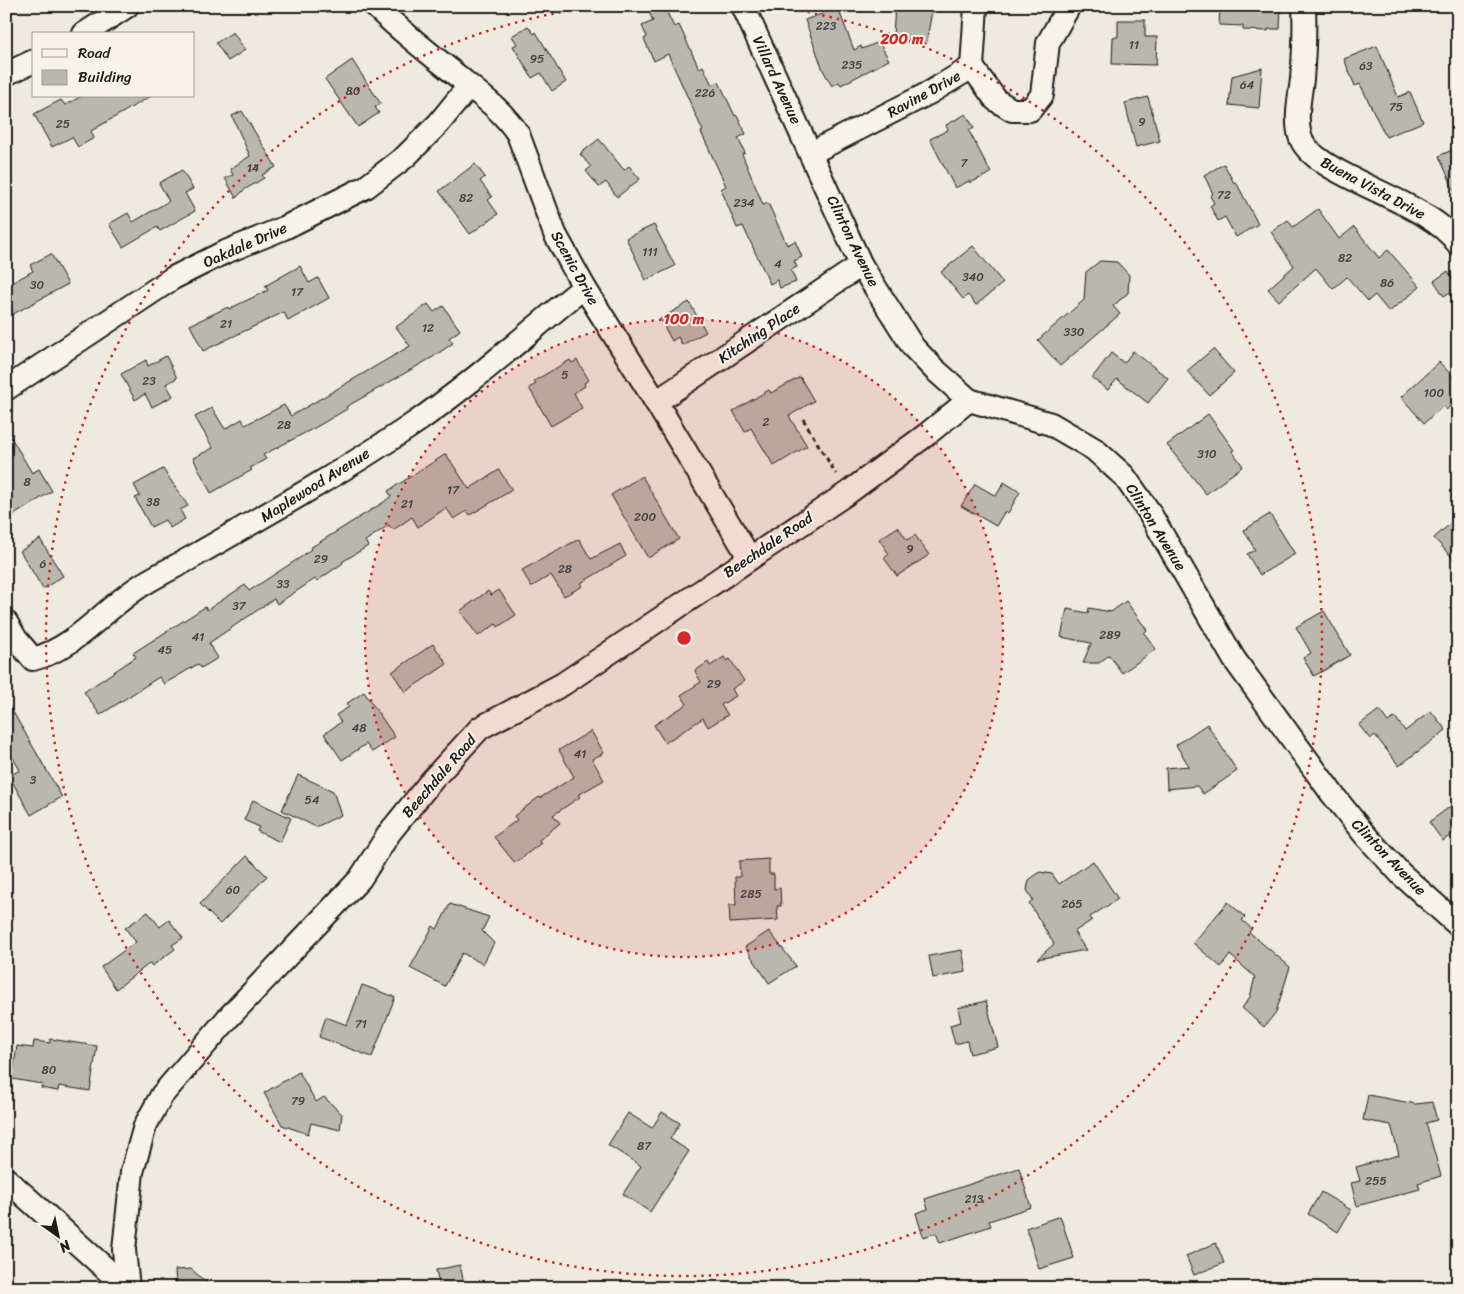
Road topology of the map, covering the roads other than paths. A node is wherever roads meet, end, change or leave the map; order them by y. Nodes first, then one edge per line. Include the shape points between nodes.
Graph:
1 (127, 6) edge
2 (375, 6) edge
3 (742, 6) edge
4 (976, 6) edge
5 (1069, 6) edge
6 (1304, 6) edge
7 (87, 32) edge
8 (32, 62) edge
9 (972, 67) junction
10 (6, 74) edge
11 (469, 86) junction
12 (812, 153) junction
13 (1458, 244) edge
14 (861, 265) junction
15 (584, 287) junction
16 (6, 389) edge
17 (968, 400) junction
18 (656, 402) junction
19 (749, 557) junction
20 (6, 622) edge
21 (1458, 925) edge
22 (6, 1179) edge
23 (128, 1288) edge

1 - 7 street
2 - 11 street, Scenic Drive
3 - 12 street, Villard Avenue
4 - 9 street
5 - 9 street, Ravine Drive via 1048,43 1042,94 1030,110 1012,110 996,100
6 - 13 street, Buena Vista Drive via 1297,124 1300,138 1313,155 1328,166 1424,214
8 - 10 street
9 - 12 street, Ravine Drive via 929,93
11 - 15 street, Scenic Drive via 496,107 518,134 555,234
11 - 16 street, Oakdale Drive via 440,123 405,157 366,187 173,278
12 - 14 street, Clinton Avenue
14 - 17 street, Clinton Avenue via 913,347
14 - 18 street, Kitching Place
15 - 18 street, Scenic Drive
15 - 20 street, Maplewood Avenue via 410,426 271,512 144,584 114,604 66,645 33,659
17 - 19 street, Beechdale Road via 875,474
17 - 21 street, Clinton Avenue via 1051,424 1094,449 1124,476 1148,510 1234,658 1332,795 1401,874
18 - 19 street, Scenic Drive
19 - 23 street, Beechdale Road via 563,684 480,728 390,832 360,879 228,1018 162,1095 145,1126 132,1172 124,1250
22 - 23 street

